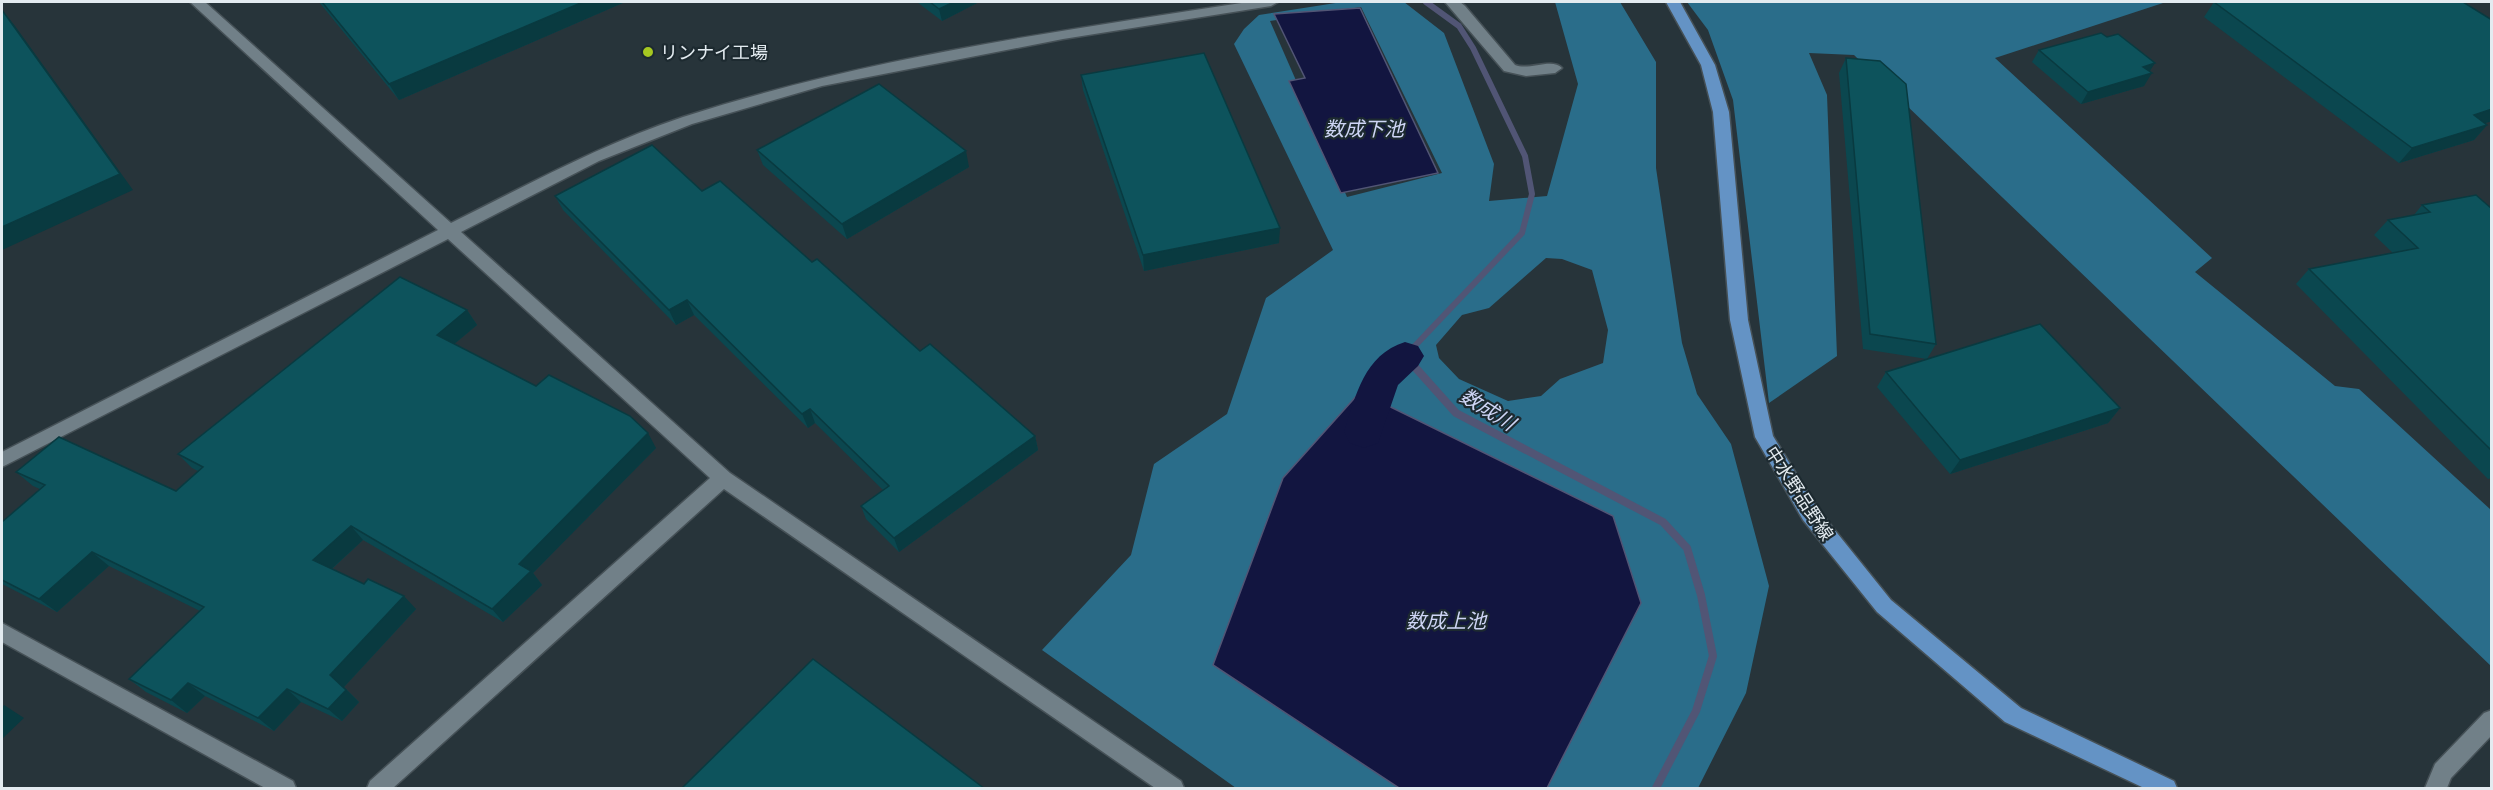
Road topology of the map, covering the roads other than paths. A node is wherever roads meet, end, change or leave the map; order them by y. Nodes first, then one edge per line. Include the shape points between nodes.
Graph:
1 (197, 2) edge
2 (1271, 2) edge
3 (1452, 2) edge
4 (1674, 2) edge
5 (1555, 68) dead end
6 (449, 229) junction
7 (2, 460) edge
8 (723, 478) junction
9 (2, 632) edge
10 (2492, 720) edge
11 (285, 789) edge
12 (378, 789) edge
13 (1173, 789) edge
14 (2166, 789) edge
15 (2436, 789) edge

1 - 6 street
2 - 6 street via 820,82 687,121 594,157
3 - 5 street via 1465,11 1503,63 1516,71
4 - 14 main road, 中水野品野線 via 1708,65 1721,112 1739,320 1764,437 1810,514 1884,606 2013,715
6 - 7 street
6 - 8 street
8 - 12 street
8 - 13 street
9 - 11 street
10 - 15 street via 2443,771

